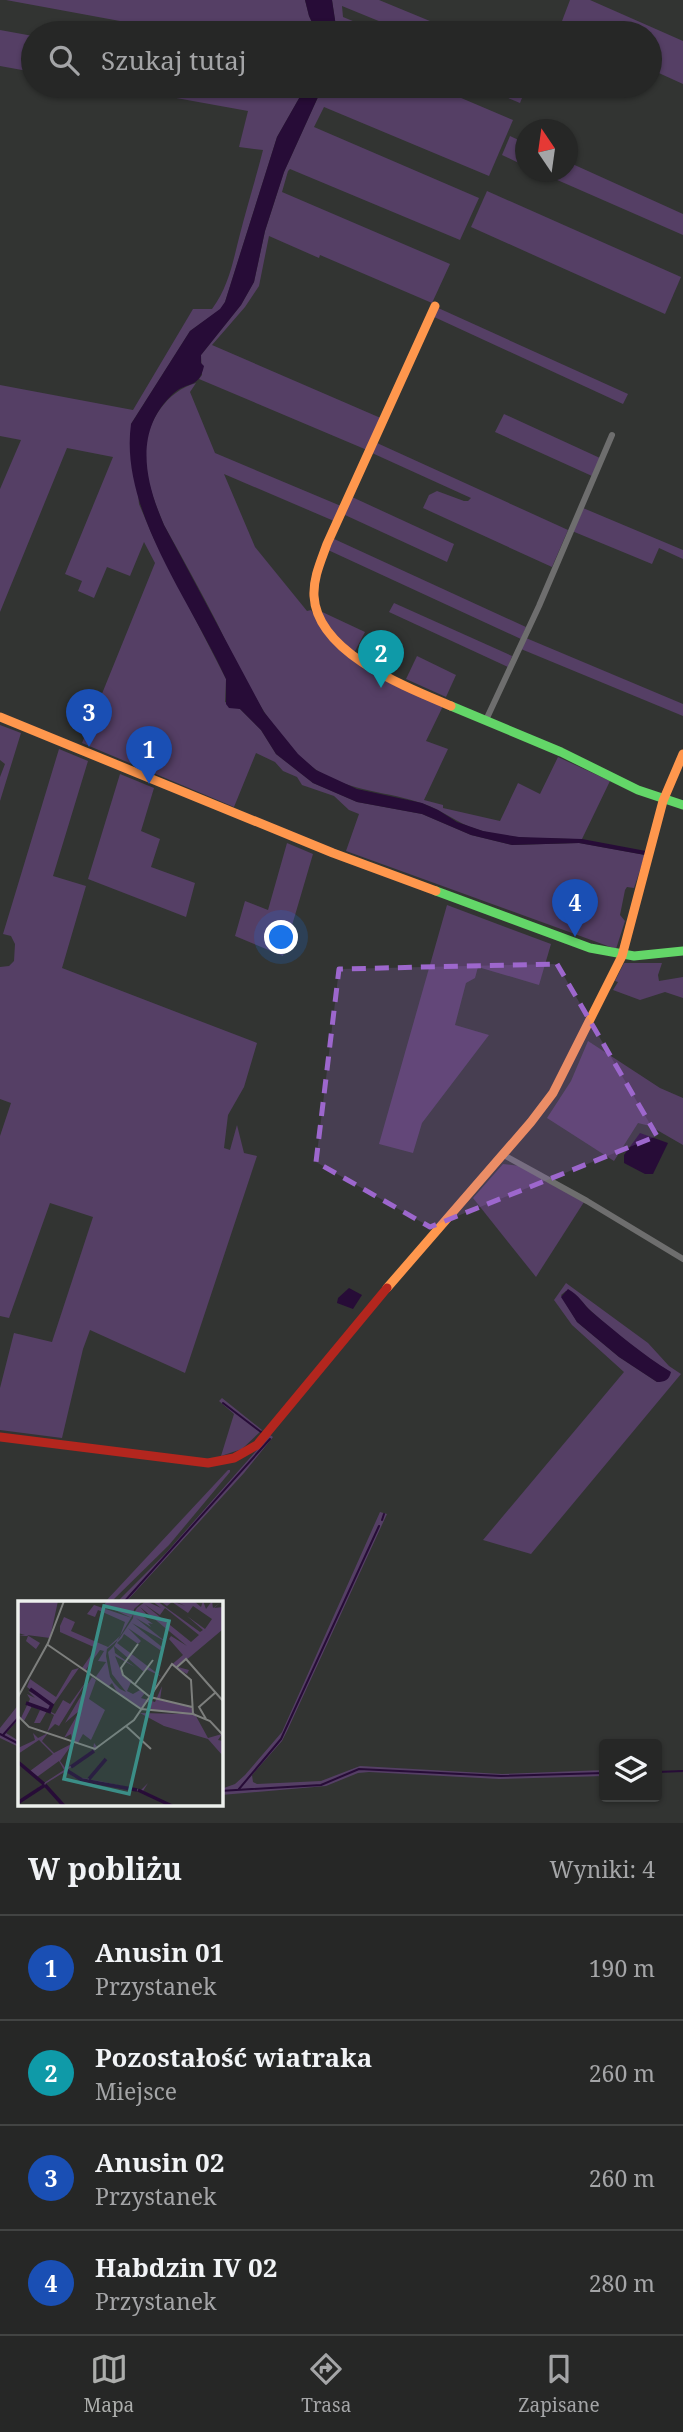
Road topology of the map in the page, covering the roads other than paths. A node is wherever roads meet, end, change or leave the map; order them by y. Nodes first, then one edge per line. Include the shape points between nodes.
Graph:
1 (435, 306) dead end
2 (612, 435) dead end
3 (0, 717) edge
4 (486, 720) junction
5 (683, 754) edge
6 (663, 801) junction
7 (683, 806) edge
8 (683, 951) edge
9 (622, 956) junction
10 (502, 1154) junction
11 (683, 1259) edge
12 (0, 1437) edge

1 - 4 street via 327,544 313,593 326,629 350,653 390,677
2 - 4 street
3 - 9 street via 333,853
4 - 6 street
5 - 6 street
6 - 7 street
6 - 9 street
8 - 9 street
9 - 10 street via 554,1093
10 - 11 street
10 - 12 street via 247,1454 220,1462 196,1462

